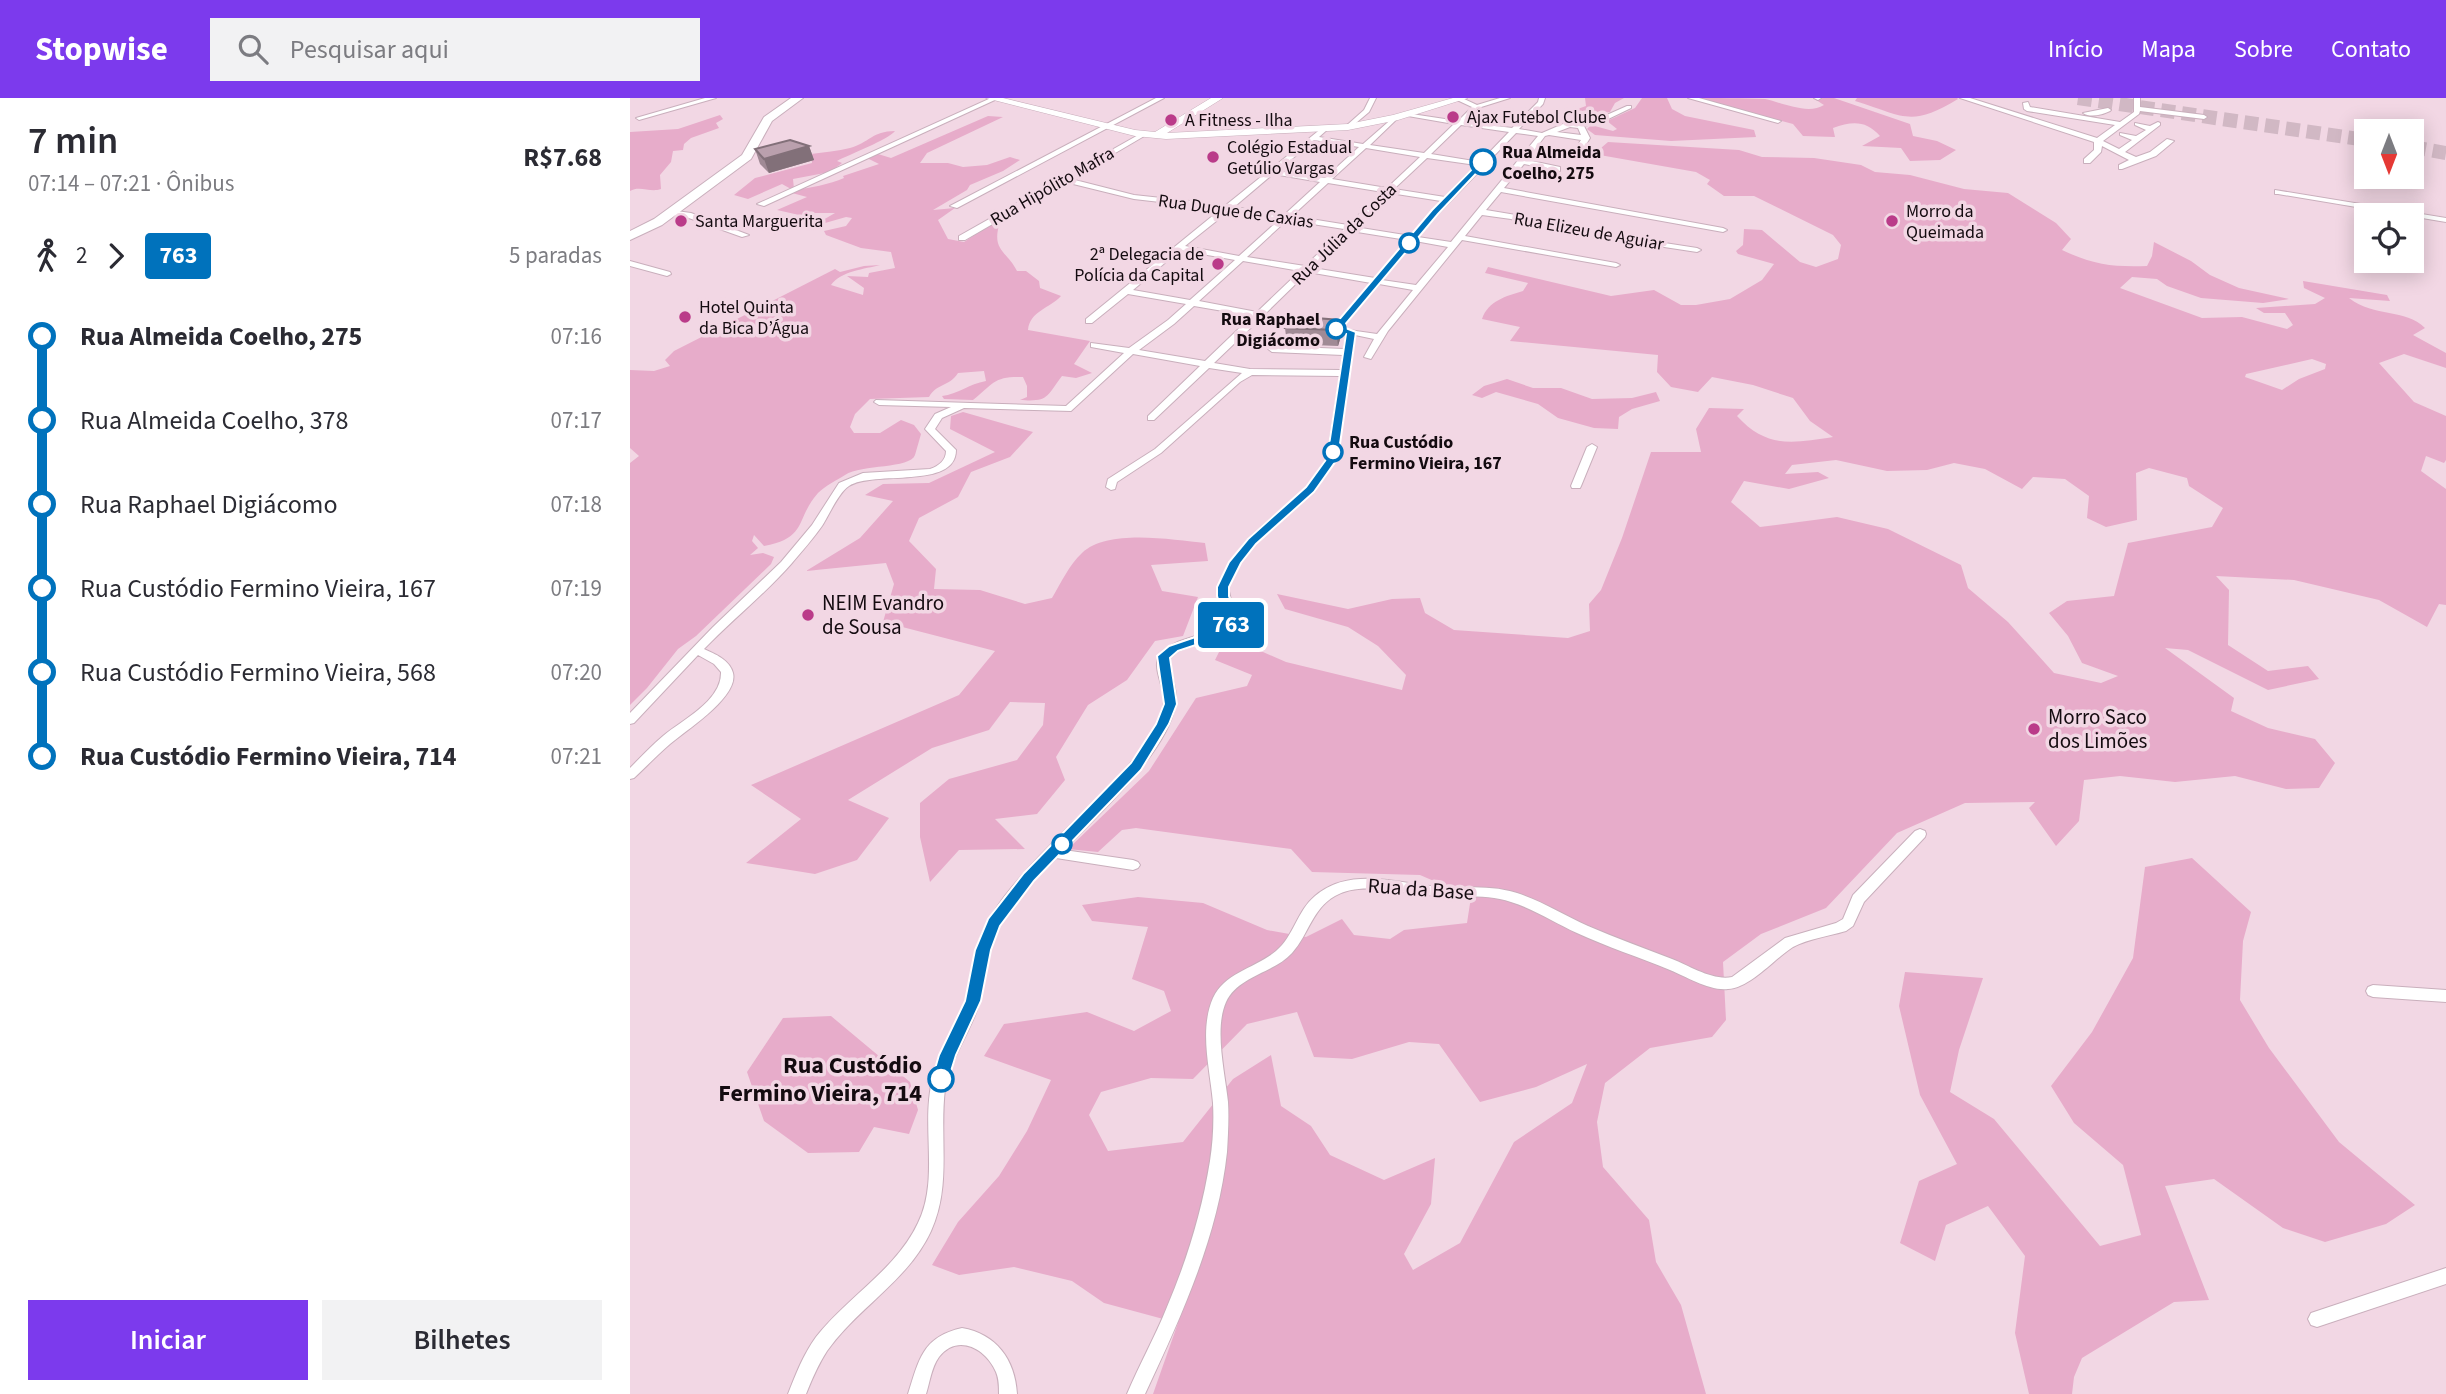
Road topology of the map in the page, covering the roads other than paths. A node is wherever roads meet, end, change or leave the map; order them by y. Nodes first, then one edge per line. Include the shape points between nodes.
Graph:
1 (713, 98) edge
2 (798, 98) edge
3 (993, 98) edge
4 (1218, 98) edge
5 (1373, 98) edge
6 (1507, 98) edge
7 (1542, 98) edge
8 (1691, 98) edge
9 (1963, 98) edge
10 (2137, 98) edge
11 (1461, 99) edge
12 (1164, 101) edge
13 (2026, 103) dead end
14 (1476, 107) junction
15 (1629, 107) dead end
16 (2138, 109) junction
17 (2108, 110) dead end
18 (1400, 117) junction
19 (2074, 117) junction
20 (2204, 117) dead end
21 (639, 118) dead end
22 (1777, 121) dead end
23 (1460, 123) junction
24 (2119, 124) junction
25 (2137, 124) dead end
26 (2158, 124) dead end
27 (1578, 125) junction
28 (1106, 126) junction
29 (1348, 127) junction
30 (1119, 129) junction
31 (1324, 129) junction
32 (2151, 129) junction
33 (1514, 131) junction
34 (1546, 134) junction
35 (2122, 134) dead end
36 (1142, 135) junction
37 (1154, 136) junction
38 (1313, 138) junction
39 (1586, 138) junction
40 (2137, 139) junction
41 (2098, 141) junction
42 (2170, 141) dead end
43 (1364, 146) junction
44 (2121, 151) junction
45 (1577, 152) dead end
46 (1426, 155) junction
47 (2135, 160) junction
48 (1522, 161) junction
49 (2087, 161) dead end
50 (1482, 164) junction
51 (2122, 167) dead end
52 (1557, 169) dead end
53 (1272, 172) junction
54 (1063, 180) junction
55 (1326, 180) junction
56 (1499, 189) junction
57 (1389, 190) junction
58 (2278, 192) dead end
59 (1447, 200) junction
60 (761, 204) dead end
61 (954, 205) dead end
62 (1227, 208) junction
63 (672, 212) junction
64 (1481, 212) junction
65 (1284, 217) junction
66 (2446, 219) edge
67 (1350, 228) junction
68 (1723, 230) dead end
69 (745, 235) dead end
70 (630, 236) edge
71 (1459, 237) junction
72 (962, 238) dead end
73 (1412, 239) junction
74 (1453, 245) junction
75 (1180, 248) junction
76 (1697, 250) dead end
77 (1239, 258) junction
78 (630, 263) edge
79 (1616, 265) dead end
80 (1307, 269) junction
81 (663, 271) dead end
82 (1376, 281) junction
83 (1418, 288) junction
84 (1127, 291) junction
85 (1189, 302) junction
86 (1259, 315) junction
87 (1089, 320) dead end
88 (1313, 325) edge
89 (1325, 327) edge
90 (1336, 329) junction
91 (1351, 332) junction
92 (1379, 337) junction
93 (1094, 345) dead end
94 (1272, 349) dead end
95 (1129, 353) junction
96 (1347, 354) junction
97 (1368, 357) dead end
98 (1207, 365) junction
99 (1250, 372) junction
100 (1343, 373) junction
101 (878, 402) dead end
102 (967, 405) junction
103 (1151, 418) dead end
104 (1592, 447) dead end
105 (1576, 485) dead end
106 (1111, 487) dead end
107 (697, 650) junction
108 (630, 720) edge
109 (630, 775) edge
110 (1920, 834) dead end
111 (1053, 853) junction
112 (1133, 865) dead end
113 (2373, 991) dead end
114 (2446, 996) edge
115 (2446, 1276) edge
116 (2317, 1319) dead end
117 (797, 1394) edge
118 (916, 1394) edge
119 (1008, 1394) edge
120 (1136, 1394) edge

1 - 21 street
2 - 63 main road via 768,119 747,157
3 - 28 main road
3 - 60 street
4 - 37 main road
5 - 29 street via 1367,111
6 - 14 street
7 - 33 street
8 - 22 street
9 - 41 street
10 - 16 street
11 - 14 street
11 - 18 main road
12 - 28 street
12 - 30 street
13 - 19 street via 2027,110
14 - 23 street, Rua Júlia da Costa
15 - 27 street
16 - 20 street
16 - 24 street
17 - 19 street via 2078,112
18 - 23 street
18 - 29 main road
18 - 43 street
19 - 24 street
23 - 33 street
23 - 46 street, Rua Júlia da Costa
24 - 41 street
25 - 32 street
26 - 32 street
27 - 34 street via 1563,125
27 - 39 street
28 - 30 main road
28 - 61 street
29 - 31 main road
30 - 36 main road
31 - 37 main road
31 - 38 street
32 - 40 street
33 - 34 street
33 - 50 street
34 - 39 street
34 - 48 street
35 - 40 street
36 - 37 main road
36 - 54 street, Rua Hipólito Mafra
38 - 43 street
38 - 53 street
39 - 45 street
40 - 44 street
41 - 44 street
41 - 49 street via 2098,150
42 - 47 street via 2152,155
43 - 46 street
43 - 55 street
44 - 47 street
46 - 50 street
46 - 57 street, Rua Júlia da Costa
47 - 51 street
48 - 52 street
48 - 56 street
50 - 59 street
53 - 55 street
53 - 62 street
54 - 62 street, Rua Duque de Caxias via 1134,197
54 - 72 street, Rua Hipólito Mafra
55 - 57 street
55 - 65 street
56 - 64 street
56 - 68 street
57 - 59 street
57 - 67 street, Rua Júlia da Costa
58 - 66 street
59 - 73 street
62 - 65 street, Rua Duque de Caxias
62 - 75 street
63 - 69 street
63 - 70 main road
64 - 71 street
64 - 76 street, Rua Elizeu de Aguiar via 1533,225
65 - 67 street, Rua Duque de Caxias
65 - 77 street
67 - 73 street, Rua Duque de Caxias
67 - 80 street, Rua Júlia da Costa
71 - 74 street
71 - 79 street
73 - 74 street, Rua Duque de Caxias
73 - 82 street
74 - 83 street
75 - 77 street
75 - 84 street
77 - 80 street
77 - 85 street
78 - 81 street
80 - 82 street
80 - 86 street, Rua Júlia da Costa
82 - 83 street
82 - 90 street
83 - 92 street
84 - 85 street
84 - 87 street
85 - 86 street
85 - 95 street via 1171,322
86 - 88 street
86 - 98 street, Rua Júlia da Costa
89 - 90 street
90 - 91 street
91 - 92 street
91 - 96 street
92 - 97 street
93 - 95 street
94 - 96 street
95 - 98 street
95 - 102 street via 1068,409
96 - 100 street
98 - 99 street
98 - 103 street, Rua Júlia da Costa
99 - 100 street
99 - 106 street via 1158,451 1112,481
100 - 111 street via 1332,458 1310,489 1235,562 1223,587 1231,621 1227,630 1164,656 1171,704 1163,724 1132,772
101 - 102 street
102 - 107 street via 938,416 930,429 951,450 942,468 922,474 853,479 836,493 816,527 785,564
104 - 105 street
107 - 108 street
107 - 109 street via 724,666 727,684
110 - 120 street, Rua da Base via 1858,899 1848,922 1790,942 1727,984 1591,934 1503,894 1376,884 1335,890 1321,898 1307,914 1295,942 1271,963 1232,984 1221,997 1214,1024 1221,1115 1213,1192 1182,1293
111 - 112 street
111 - 117 street via 1008,902 983,950 973,1001 947,1055 938,1087 935,1193 925,1226 899,1265 822,1340
113 - 114 street
115 - 116 street
118 - 119 street via 933,1350 953,1338 969,1336 993,1349 1006,1372

